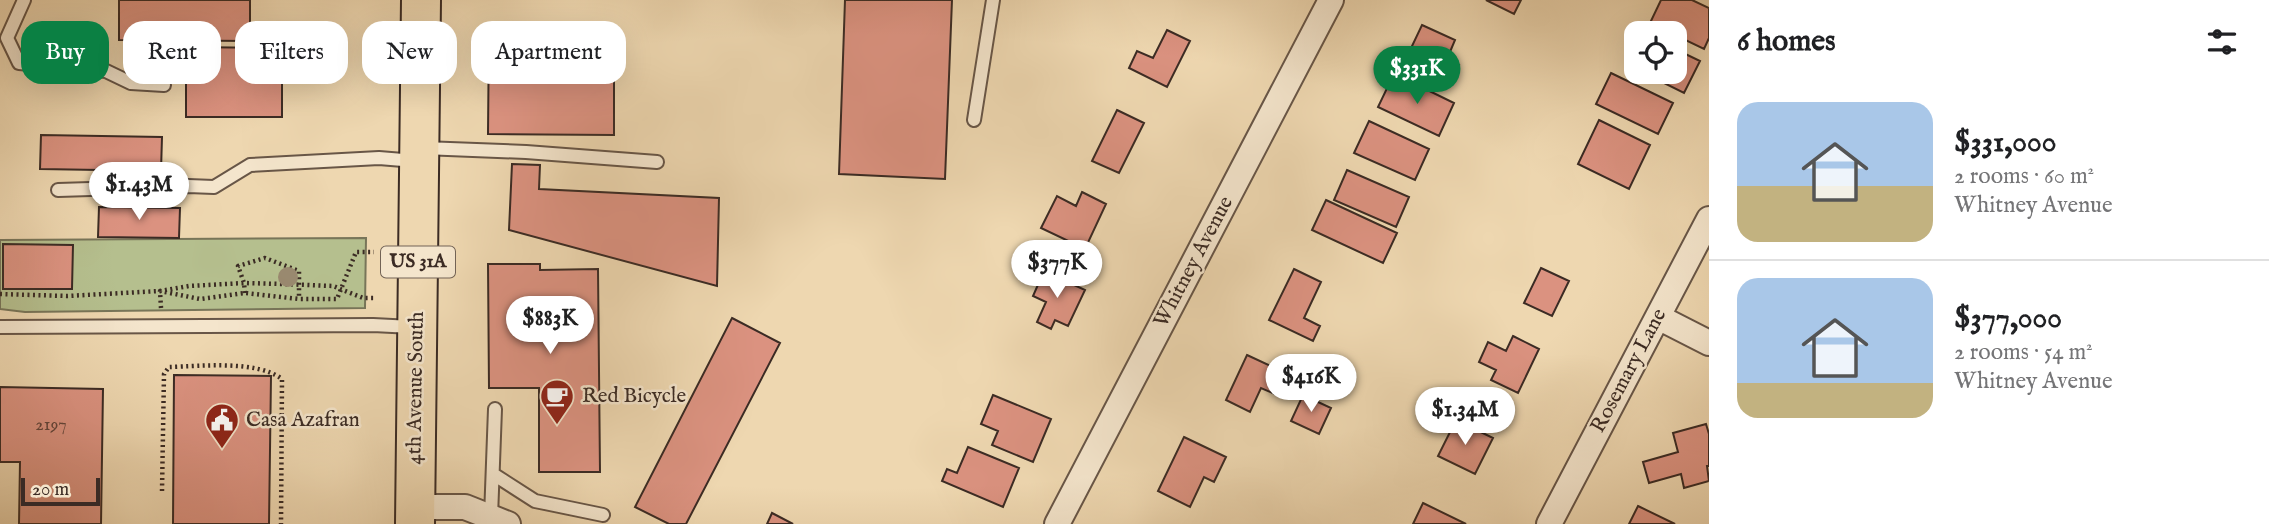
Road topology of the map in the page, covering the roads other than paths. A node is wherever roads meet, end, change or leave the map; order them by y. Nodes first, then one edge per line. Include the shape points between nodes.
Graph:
1 (24, 0) edge
2 (421, 0) edge
3 (993, 0) edge
4 (1331, 0) edge
5 (164, 85) dead end
6 (974, 120) dead end
7 (418, 154) junction
8 (657, 162) dead end
9 (58, 190) dead end
10 (1709, 219) edge
11 (1658, 317) junction
12 (0, 327) edge
13 (416, 327) junction
14 (1709, 344) edge
15 (495, 409) dead end
16 (492, 474) junction
17 (603, 515) dead end
18 (415, 516) edge
19 (499, 521) edge
20 (1057, 524) edge
21 (1549, 524) edge

1 - 5 lane via 7,38 19,63 106,71 131,83
2 - 7 main road, 4th Avenue South / US 31A
3 - 6 lane
4 - 20 street, Whitney Avenue
7 - 8 lane via 526,152
7 - 9 lane via 250,165 214,187
7 - 13 main road, 4th Avenue South / US 31A
10 - 11 street, Rosemary Lane
11 - 14 street
11 - 21 street, Rosemary Lane
12 - 13 lane
13 - 18 main road, 4th Avenue South / US 31A
15 - 16 lane
16 - 17 lane via 535,500
16 - 19 lane
18 - 19 street via 465,507

